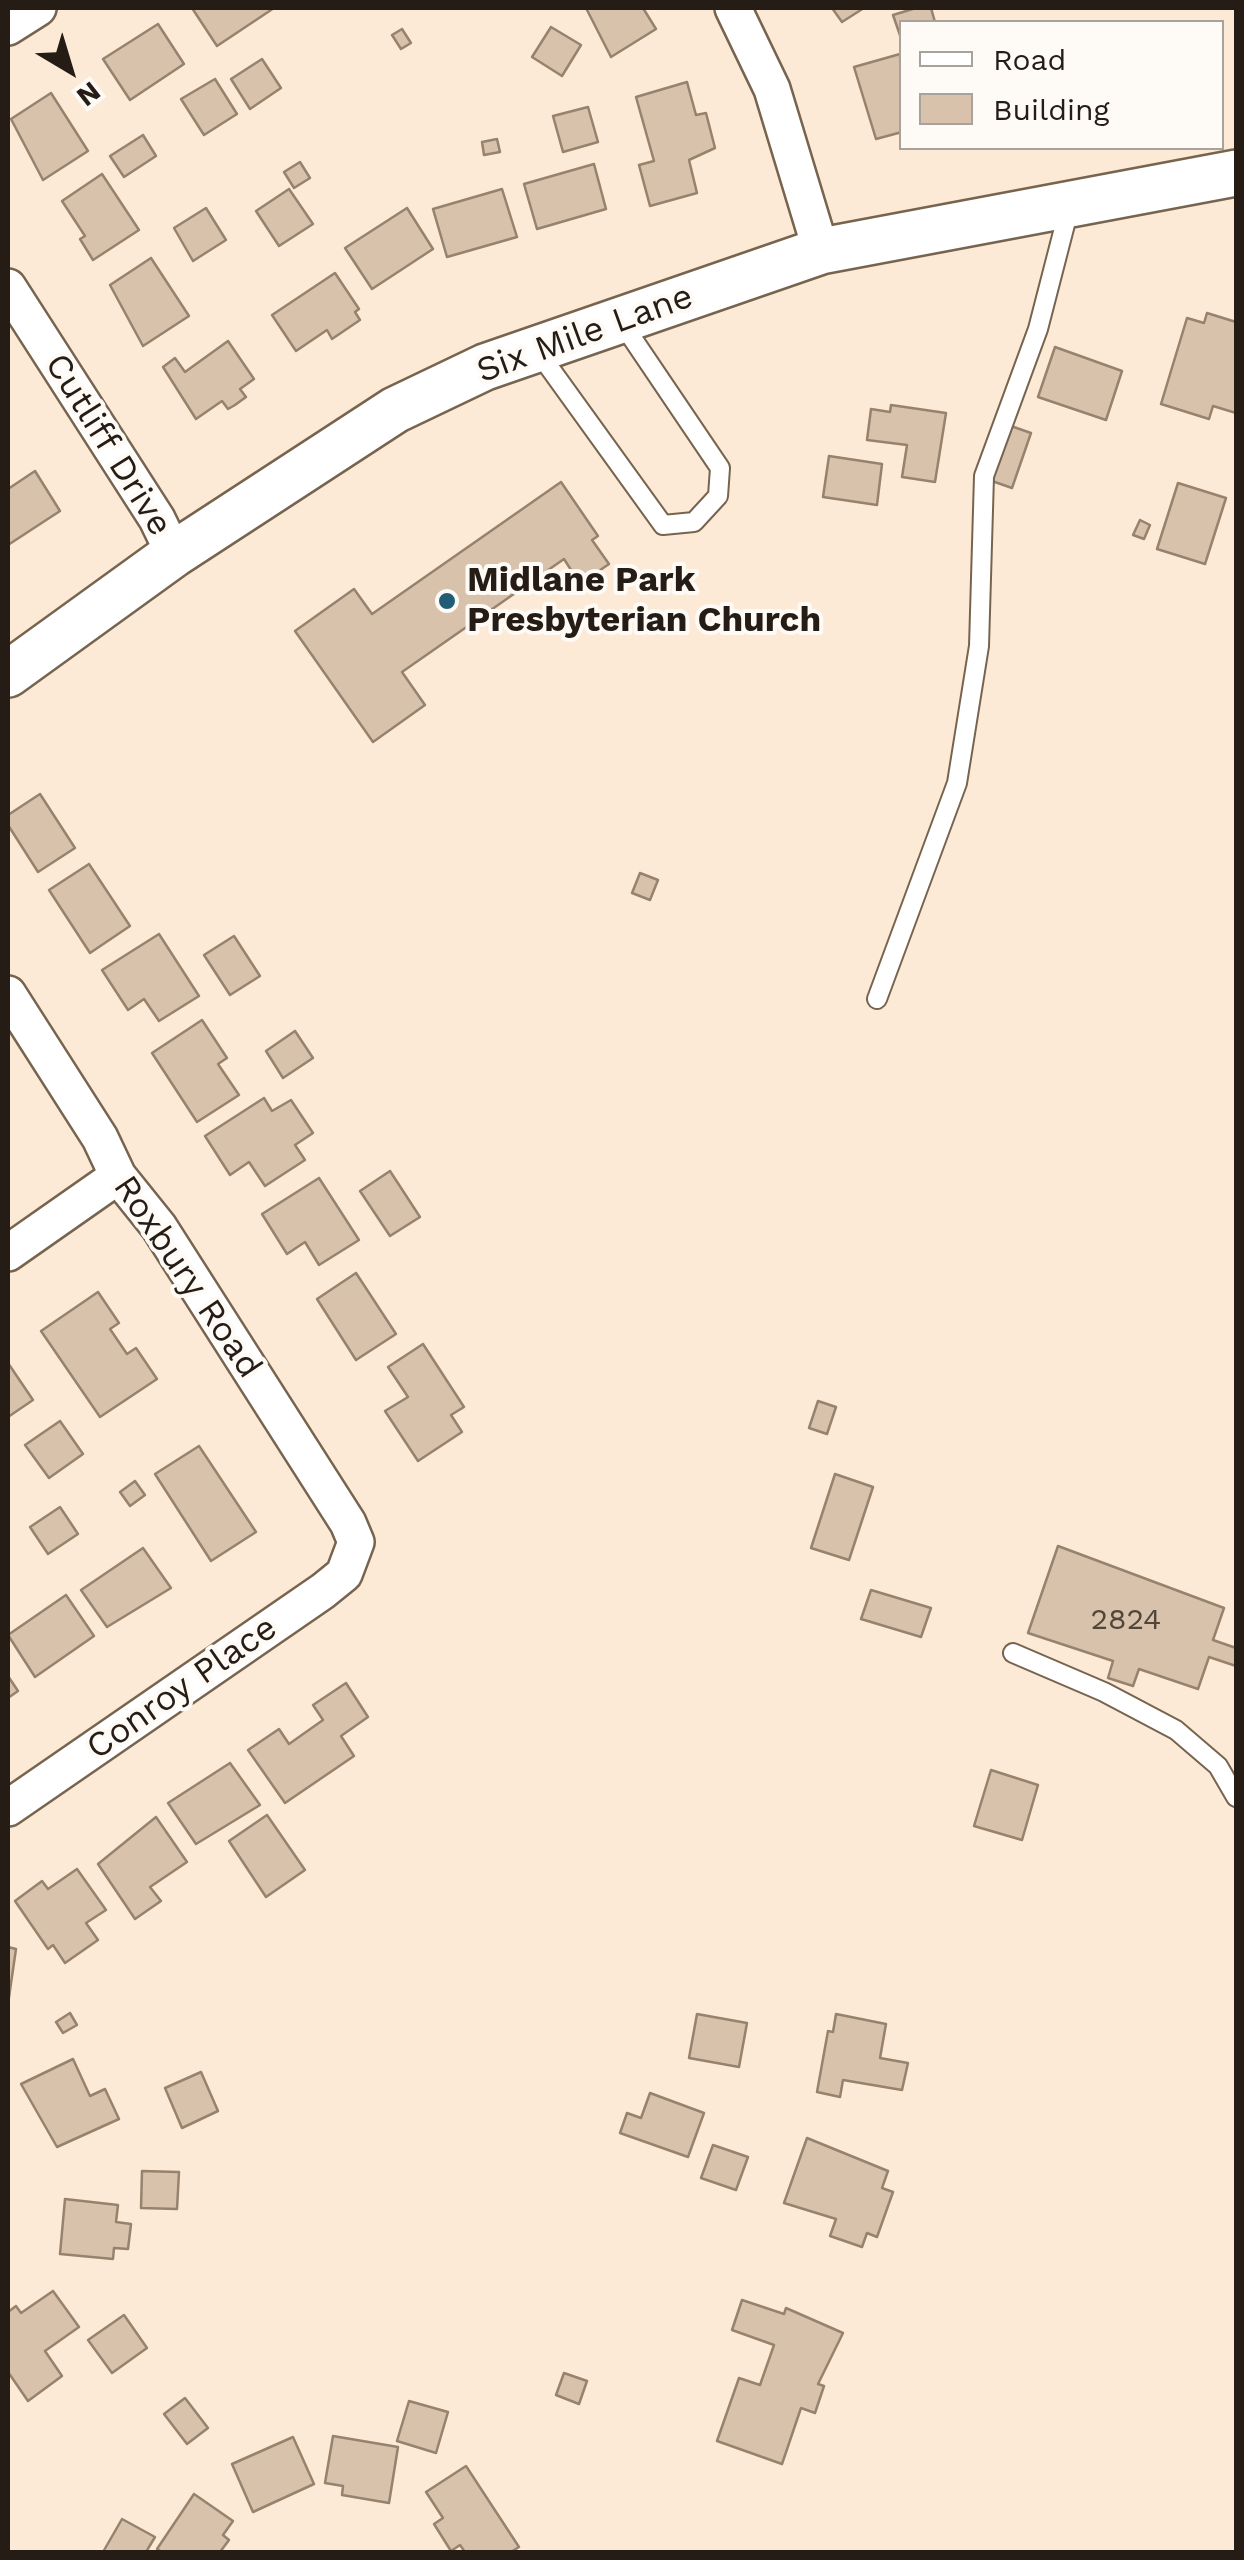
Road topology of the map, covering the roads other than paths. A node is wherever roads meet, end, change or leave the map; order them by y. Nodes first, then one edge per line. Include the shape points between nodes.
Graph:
1 (38, 8) edge
2 (733, 8) edge
3 (8, 27) edge
4 (1236, 173) edge
5 (1070, 204) junction
6 (821, 251) junction
7 (8, 287) edge
8 (619, 320) junction
9 (535, 349) junction
10 (174, 554) junction
11 (8, 674) edge
12 (8, 994) edge
13 (877, 999) dead end
14 (118, 1176) junction
15 (8, 1252) edge
16 (352, 1562) joint
17 (1013, 1653) dead end
18 (1236, 1797) edge
19 (8, 1808) edge

1 - 3 street
2 - 6 street via 772,89
4 - 5 street, Six Mile Lane
5 - 6 street, Six Mile Lane
5 - 13 lane via 1038,329 984,476 980,646 957,783
6 - 8 street, Six Mile Lane
7 - 10 street, Cutliff Drive
8 - 9 street, Six Mile Lane
8 - 9 lane via 720,468 718,496 694,522 663,525
9 - 10 street, Six Mile Lane via 395,410
10 - 11 street, Six Mile Lane
12 - 14 street, Roxbury Road
14 - 15 street
14 - 16 street, Roxbury Road via 159,1227 348,1523 356,1542
16 - 19 street, Conroy Place via 323,1591
17 - 18 lane via 1176,1730 1218,1766

